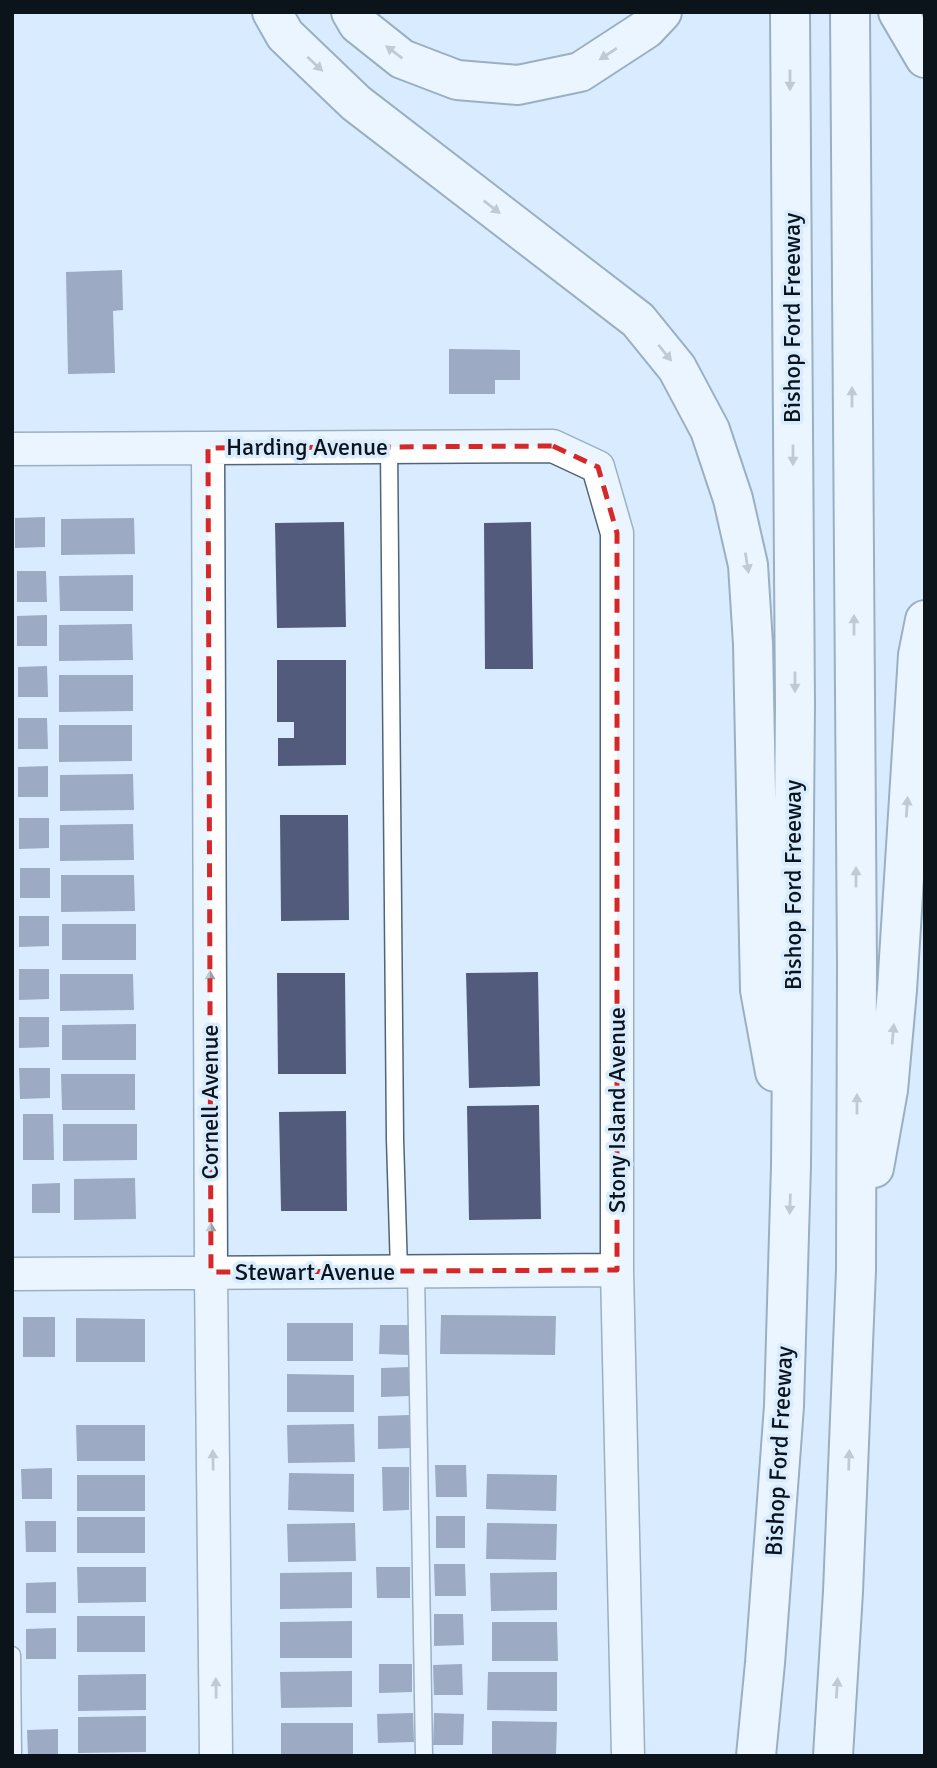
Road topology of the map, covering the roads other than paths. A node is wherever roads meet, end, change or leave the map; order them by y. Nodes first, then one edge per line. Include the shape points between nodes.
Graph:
1 (272, 12) edge
2 (351, 12) edge
3 (662, 12) edge
4 (790, 12) edge
5 (850, 12) edge
6 (898, 12) edge
7 (925, 58) edge
8 (389, 447) junction
9 (208, 448) junction
10 (12, 449) edge
11 (598, 467) joint
12 (925, 620) edge
13 (791, 1166) junction
14 (617, 1270) junction
15 (856, 1270) junction
16 (407, 1271) junction
17 (211, 1272) junction
18 (12, 1273) edge
19 (12, 1655) edge
20 (13, 1756) edge
21 (216, 1756) edge
22 (424, 1756) edge
23 (628, 1756) edge
24 (756, 1756) edge
25 (832, 1756) edge

1 -> 13 highway via 285,35 356,103 638,320 677,368 710,430 748,565 760,990
3 -> 2 highway via 646,30 580,72 519,85 457,80 402,58 358,24
4 -> 13 highway, Bishop Ford Freeway via 795,705
15 -> 5 highway
6 - 7 highway
8 - 9 street, Harding Avenue
8 - 11 street, Harding Avenue via 553,446
8 - 16 lane via 394,1112
9 - 10 street, Harding Avenue
17 -> 9 street, Cornell Avenue
11 - 14 street, Stony Island Avenue via 617,533
15 -> 12 highway via 888,1090 918,655
13 -> 24 highway, Bishop Ford Freeway via 783,1406
14 - 16 street, Stewart Avenue
14 - 23 street, Stony Island Avenue
25 -> 15 highway via 844,1592
16 - 17 street, Stewart Avenue
16 - 22 lane
17 - 18 street, Stewart Avenue
21 -> 17 street, Cornell Avenue
19 - 20 lane

